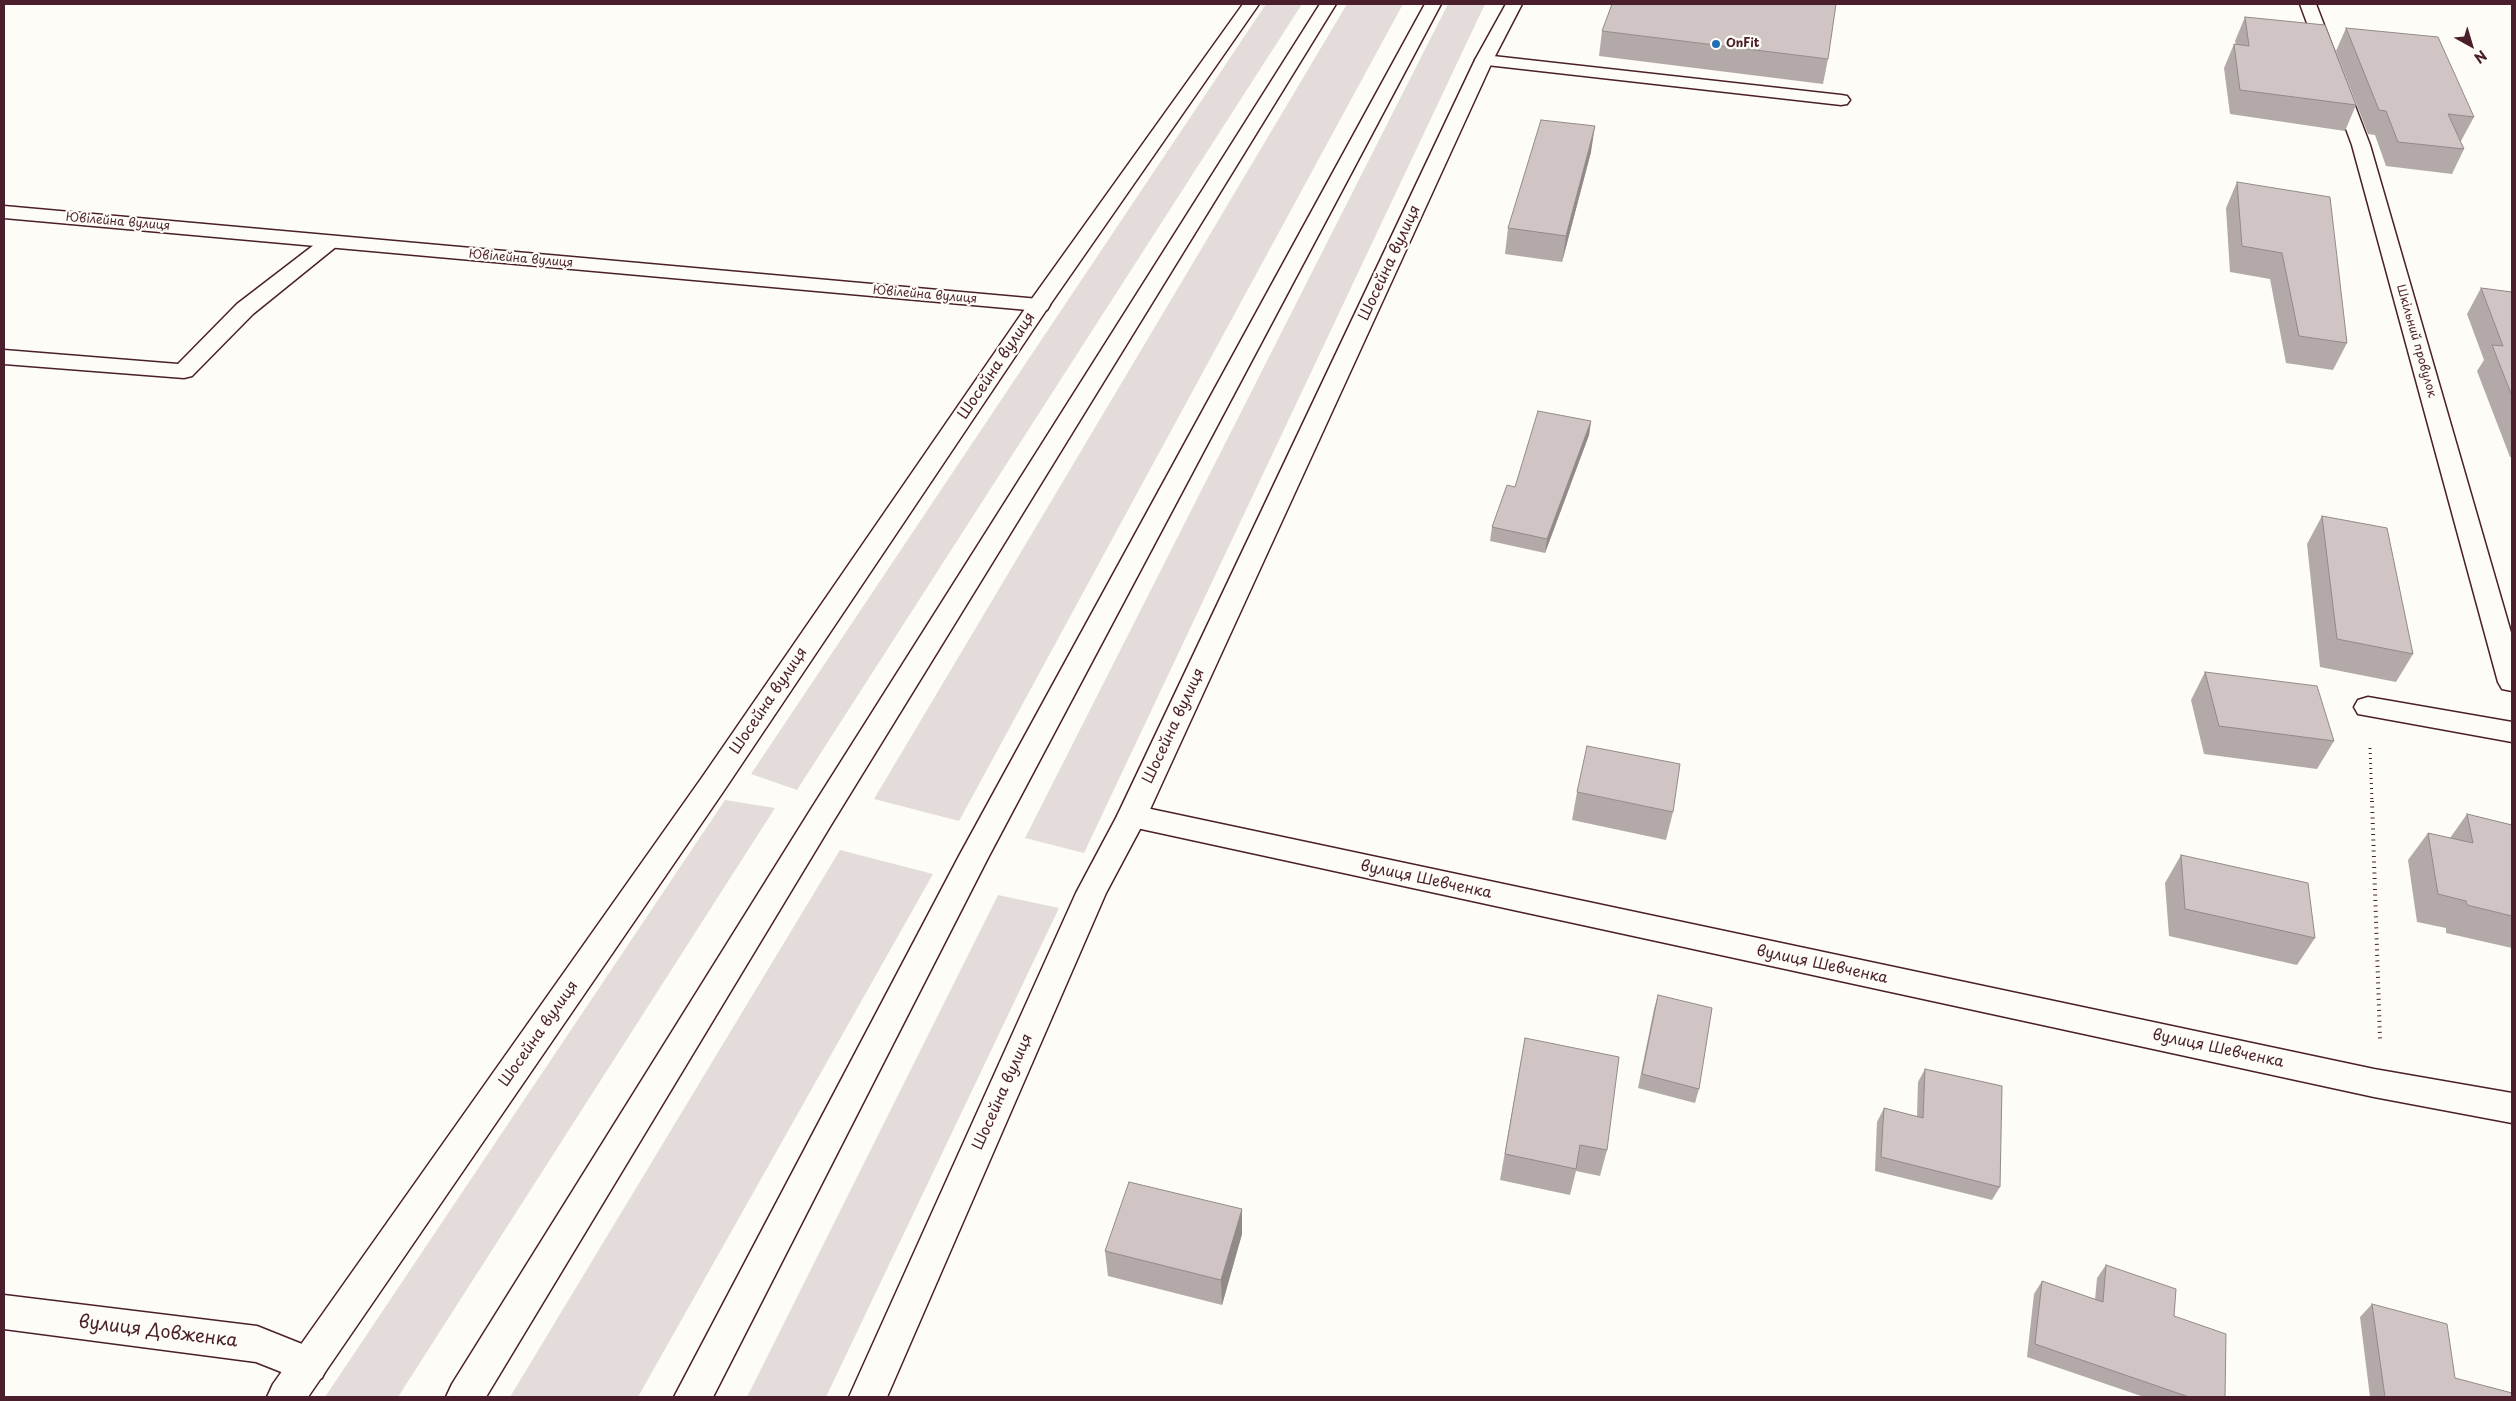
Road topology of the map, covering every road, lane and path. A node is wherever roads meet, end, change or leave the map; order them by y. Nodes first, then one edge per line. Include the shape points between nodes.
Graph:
1 (1251, 4) edge
2 (1328, 4) edge
3 (1432, 4) edge
4 (1514, 4) edge
5 (2308, 4) edge
6 (1484, 60) junction
7 (1841, 100) dead end
8 (4, 212) edge
9 (330, 242) junction
10 (1039, 304) junction
11 (4, 357) edge
12 (2512, 682) edge
13 (2368, 707) joint
14 (2512, 732) edge
15 (1132, 816) junction
16 (2382, 1084) junction
17 (2512, 1108) edge
18 (4, 1312) edge
19 (309, 1365) junction
20 (286, 1397) edge
21 (465, 1397) edge
22 (693, 1397) edge
23 (868, 1397) edge

1 - 10 main road, Шосейна вулиця
2 - 21 main road
3 - 22 main road via 974,856
4 - 6 main road, Шосейна вулиця
5 - 12 main road, Шкільний провулок via 2361,145
6 - 7 main road
6 - 15 main road, Шосейна вулиця
8 - 9 main road, Ювілейна вулиця
9 - 10 main road, Ювілейна вулиця
9 - 11 main road via 245,309 184,371
10 - 19 main road, Шосейна вулиця via 713,784
13 - 14 main road
13 - 16 path
15 - 16 main road, вулиця Шевченка
15 - 23 main road, Шосейна вулиця via 1091,893
16 - 17 main road, вулиця Шевченка
18 - 19 main road, вулиця Довженка via 257,1344
19 - 20 main road, Шосейна вулиця

